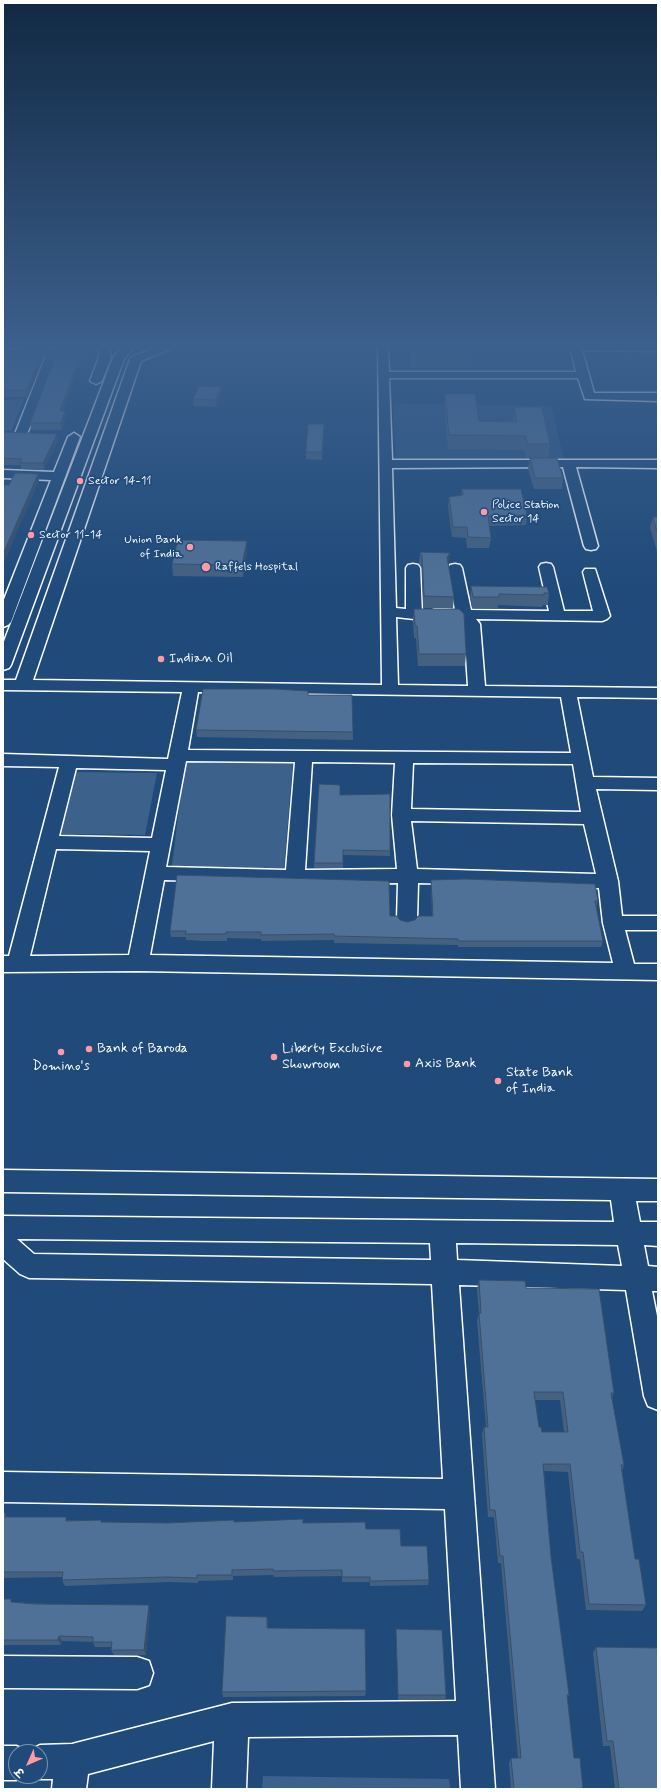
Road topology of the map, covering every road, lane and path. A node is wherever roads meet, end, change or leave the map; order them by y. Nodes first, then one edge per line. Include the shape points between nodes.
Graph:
1 (17, 430) edge
2 (92, 430) edge
3 (112, 430) edge
4 (385, 430) edge
5 (37, 434) edge
6 (60, 435) dead end
7 (89, 438) junction
8 (109, 438) junction
9 (569, 463) junction
10 (386, 464) junction
11 (658, 464) edge
12 (59, 476) junction
13 (5, 477) edge
14 (591, 546) dead end
15 (546, 567) dead end
16 (413, 568) dead end
17 (455, 568) dead end
18 (590, 572) dead end
19 (537, 592) edge
20 (552, 592) junction
21 (389, 612) junction
22 (414, 614) junction
23 (464, 615) junction
24 (558, 616) junction
25 (3, 622) edge
26 (3, 665) edge
27 (3, 685) edge
28 (24, 685) junction
29 (191, 687) junction
30 (390, 690) junction
31 (477, 691) junction
32 (568, 692) junction
33 (658, 693) edge
34 (304, 755) junction
35 (404, 757) junction
36 (581, 759) junction
37 (3, 760) edge
38 (177, 760) junction
39 (69, 762) junction
40 (586, 783) junction
41 (658, 784) edge
42 (401, 815) junction
43 (592, 818) junction
44 (48, 842) junction
45 (160, 845) junction
46 (154, 873) junction
47 (408, 876) junction
48 (295, 877) junction
49 (608, 882) junction
50 (407, 920) edge
51 (613, 923) junction
52 (658, 923) edge
53 (10, 964) edge
54 (138, 964) junction
55 (625, 971) junction
56 (658, 972) edge
57 (3, 1181) edge
58 (621, 1189) junction
59 (658, 1190) edge
60 (3, 1226) edge
61 (442, 1231) junction
62 (628, 1234) junction
63 (658, 1234) edge
64 (3, 1242) edge
65 (445, 1272) junction
66 (647, 1278) edge
67 (658, 1396) edge
68 (3, 1488) edge
69 (459, 1494) junction
70 (3, 1672) edge
71 (137, 1673) dead end
72 (474, 1718) junction
73 (232, 1720) junction
74 (60, 1771) edge
75 (229, 1789) edge
76 (478, 1789) edge

1 - 5 street via 15,434
2 - 7 street
3 - 8 street
4 - 10 street
6 - 12 street via 77,431
7 - 8 street
7 - 26 street
8 - 28 street
9 - 10 street
9 - 11 street
9 - 14 street
10 - 21 street
12 - 13 street
12 - 25 street
15 - 20 street
16 - 22 street
17 - 23 street via 467,591
18 - 24 street via 602,616
19 - 20 street
20 - 24 street
21 - 22 street
21 - 30 street
22 - 23 street
23 - 24 street
23 - 31 street via 472,624
27 - 28 street
28 - 29 street
29 - 30 street
29 - 38 street
30 - 31 street
31 - 32 street
32 - 33 street
32 - 36 street
34 - 35 street
34 - 38 street
34 - 48 street
35 - 36 street
35 - 42 street
36 - 40 street
37 - 39 street
38 - 39 street
38 - 45 street
39 - 44 street
40 - 41 street
40 - 43 street
42 - 43 street
42 - 47 street
43 - 49 street
44 - 45 street
44 - 53 street
45 - 46 street
46 - 48 street
46 - 54 street
47 - 48 street
47 - 49 street
47 - 50 street
49 - 51 street
51 - 52 street
51 - 55 street
53 - 54 street
54 - 55 street
55 - 56 street
57 - 58 street
58 - 59 street
58 - 62 street
60 - 61 street
61 - 62 street
61 - 65 street
62 - 63 street
62 - 66 street
64 - 65 street via 30,1266
65 - 66 street
65 - 69 street
66 - 67 street
68 - 69 street
69 - 72 street
70 - 71 street
72 - 73 street
72 - 76 street
73 - 74 street
73 - 75 street

